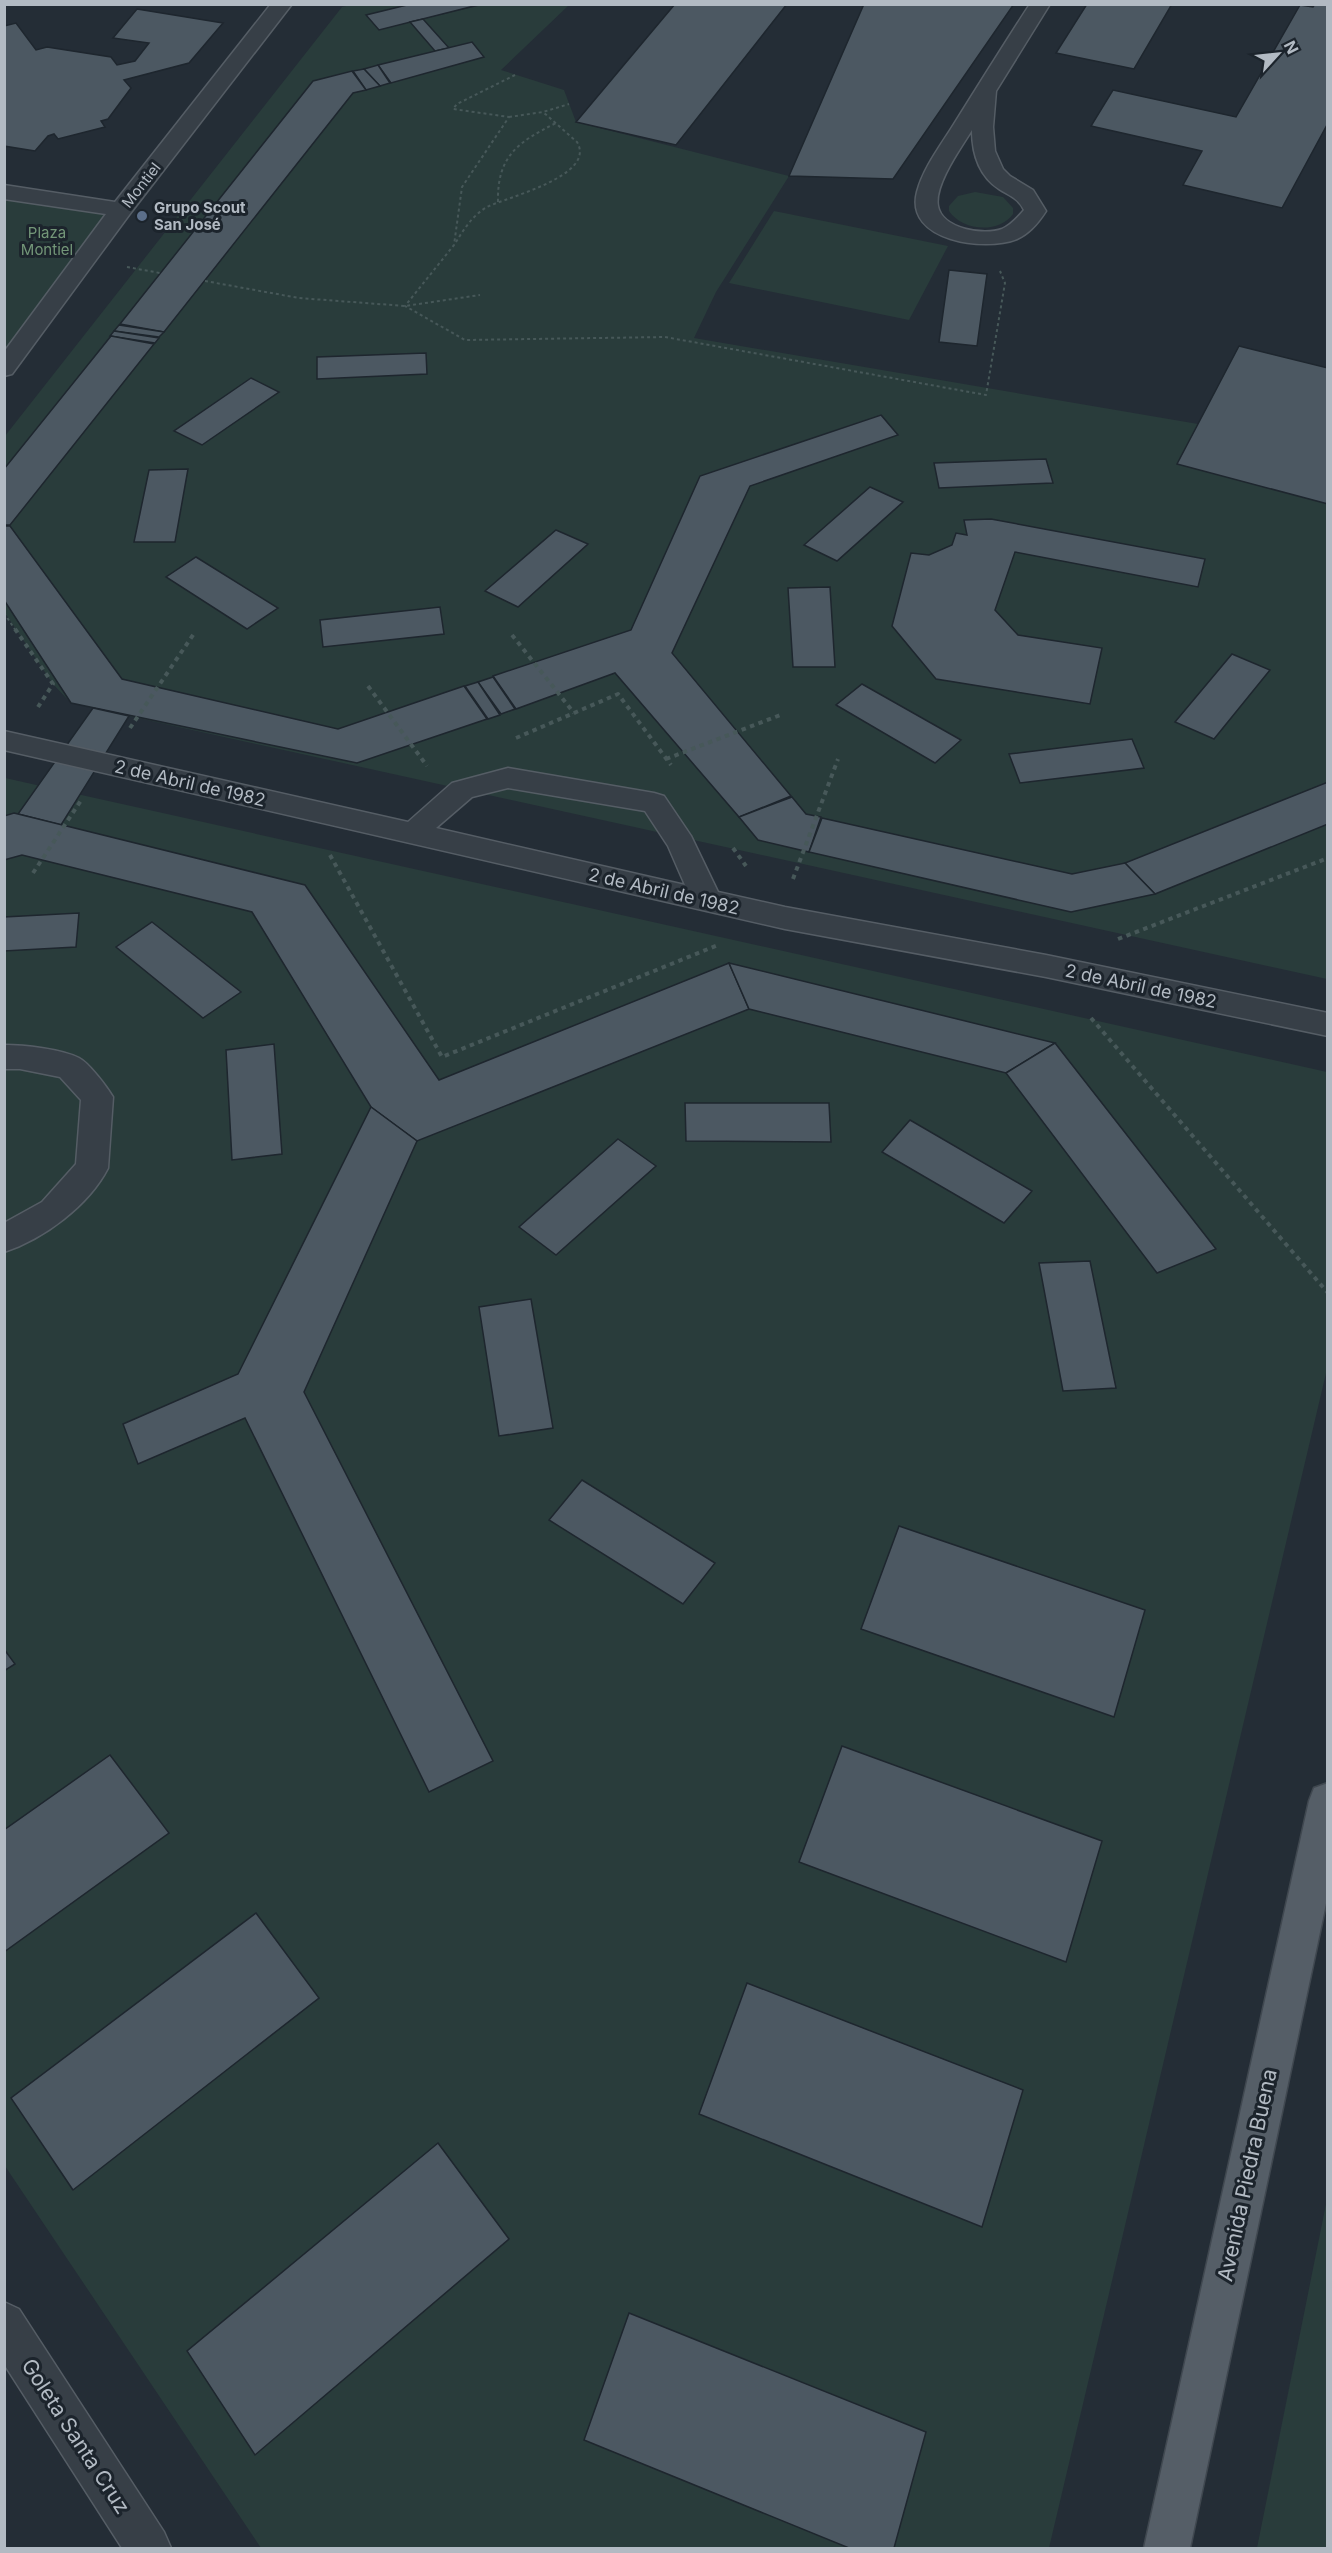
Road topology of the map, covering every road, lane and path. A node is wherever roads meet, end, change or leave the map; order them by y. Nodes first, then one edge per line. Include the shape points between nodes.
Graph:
1 (282, 4) edge
2 (1040, 4) edge
3 (515, 75) dead end
4 (986, 91) junction
5 (569, 104) dead end
6 (543, 112) junction
7 (509, 117) junction
8 (556, 123) junction
9 (4, 192) edge
10 (498, 202) junction
11 (122, 210) junction
12 (454, 245) junction
13 (205, 281) dead end
14 (480, 295) dead end
15 (405, 306) junction
16 (4, 369) edge
17 (986, 394) dead end
18 (4, 613) edge
19 (512, 635) dead end
20 (368, 686) dead end
21 (574, 713) dead end
22 (783, 714) dead end
23 (10, 741) edge
24 (666, 759) dead end
25 (838, 759) dead end
26 (433, 774) dead end
27 (304, 810) junction
28 (412, 834) junction
29 (1328, 858) edge
30 (790, 885) dead end
31 (707, 901) junction
32 (785, 918) junction
33 (1046, 966) junction
34 (1328, 1025) edge
35 (4, 1057) edge
36 (4, 1239) edge
37 (1328, 1293) edge
38 (1328, 1802) edge
39 (4, 2324) edge
40 (148, 2548) edge
41 (1167, 2548) edge

1 - 11 street, Montiel
2 - 4 street
3 - 7 path via 453,109
4 - 4 street via 940,166 928,192 926,209 934,222 979,238 1004,236 1024,225 1035,212 1029,196 1002,180 989,166 982,146
5 - 6 path
6 - 7 path
6 - 8 path
7 - 12 path via 462,187
8 - 10 path via 534,133 505,158 499,173
8 - 10 path via 581,150 577,167
9 - 11 street
10 - 12 path via 470,220
11 - 16 street, Montiel
12 - 15 path
13 - 15 path via 299,298
14 - 15 path
15 - 17 path via 465,340 665,338
18 - 23 path via 53,684
19 - 21 path
20 - 26 path
22 - 24 path
23 - 27 street, 2 de Abril de 1982
25 - 30 path
27 - 28 street, 2 de Abril de 1982
27 - 32 path via 442,1058
28 - 31 street, 2 de Abril de 1982
28 - 31 street via 462,790 508,778 654,803 681,843
29 - 33 path
31 - 32 street, 2 de Abril de 1982
32 - 33 street, 2 de Abril de 1982
33 - 34 street, 2 de Abril de 1982
33 - 37 path
35 - 36 street via 70,1066 97,1097 93,1168 53,1211
38 - 41 main road, Avenida Piedra Buena
39 - 40 street, Goleta Santa Cruz

